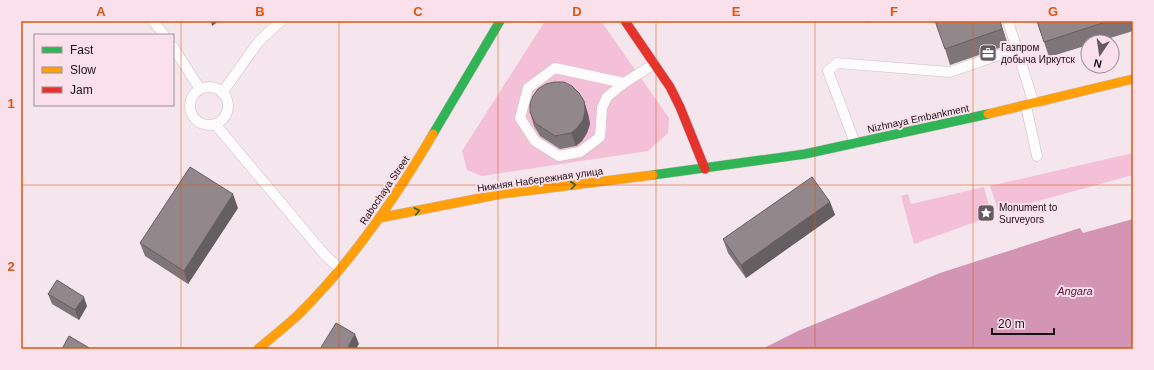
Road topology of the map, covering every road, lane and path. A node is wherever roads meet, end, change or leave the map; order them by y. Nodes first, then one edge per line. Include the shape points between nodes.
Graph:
1 (153, 21) edge
2 (281, 21) edge
3 (500, 21) edge
4 (625, 21) edge
5 (1008, 21) edge
6 (163, 34) edge
7 (174, 49) edge
8 (1016, 49) junction
9 (654, 64) junction
10 (1133, 79) edge
11 (624, 83) junction
12 (200, 89) junction
13 (222, 93) junction
14 (1030, 105) junction
15 (214, 124) junction
16 (855, 143) junction
17 (1037, 156) dead end
18 (705, 169) junction
19 (379, 218) junction
20 (340, 269) junction
21 (258, 349) edge

1 - 6 lane
2 - 13 lane via 259,42
3 - 19 main road, Rabochaya Street via 425,149
4 - 9 main road
5 - 8 lane
7 - 12 lane
8 - 14 lane
8 - 16 lane via 950,72 837,63 828,71
9 - 11 lane
9 - 18 main road via 680,107
10 - 14 main road, Nizhnaya Embankment
11 - 11 lane via 555,68 528,88 520,118 535,142 559,156 580,152 600,137 602,108 607,97
12 - 13 lane via 212,87
12 - 15 lane via 190,103 192,115 201,124
13 - 15 lane via 226,98 228,110 220,121
14 - 16 main road, Nizhnaya Embankment
14 - 17 lane
15 - 20 lane via 324,254
16 - 18 main road, Nizhnaya Embankment via 805,154
19 -> 18 main road, Нижняя Набережная улица via 501,194
19 - 20 main road, Rabochaya Street
20 - 21 main road, Rabochaya Street via 301,312

